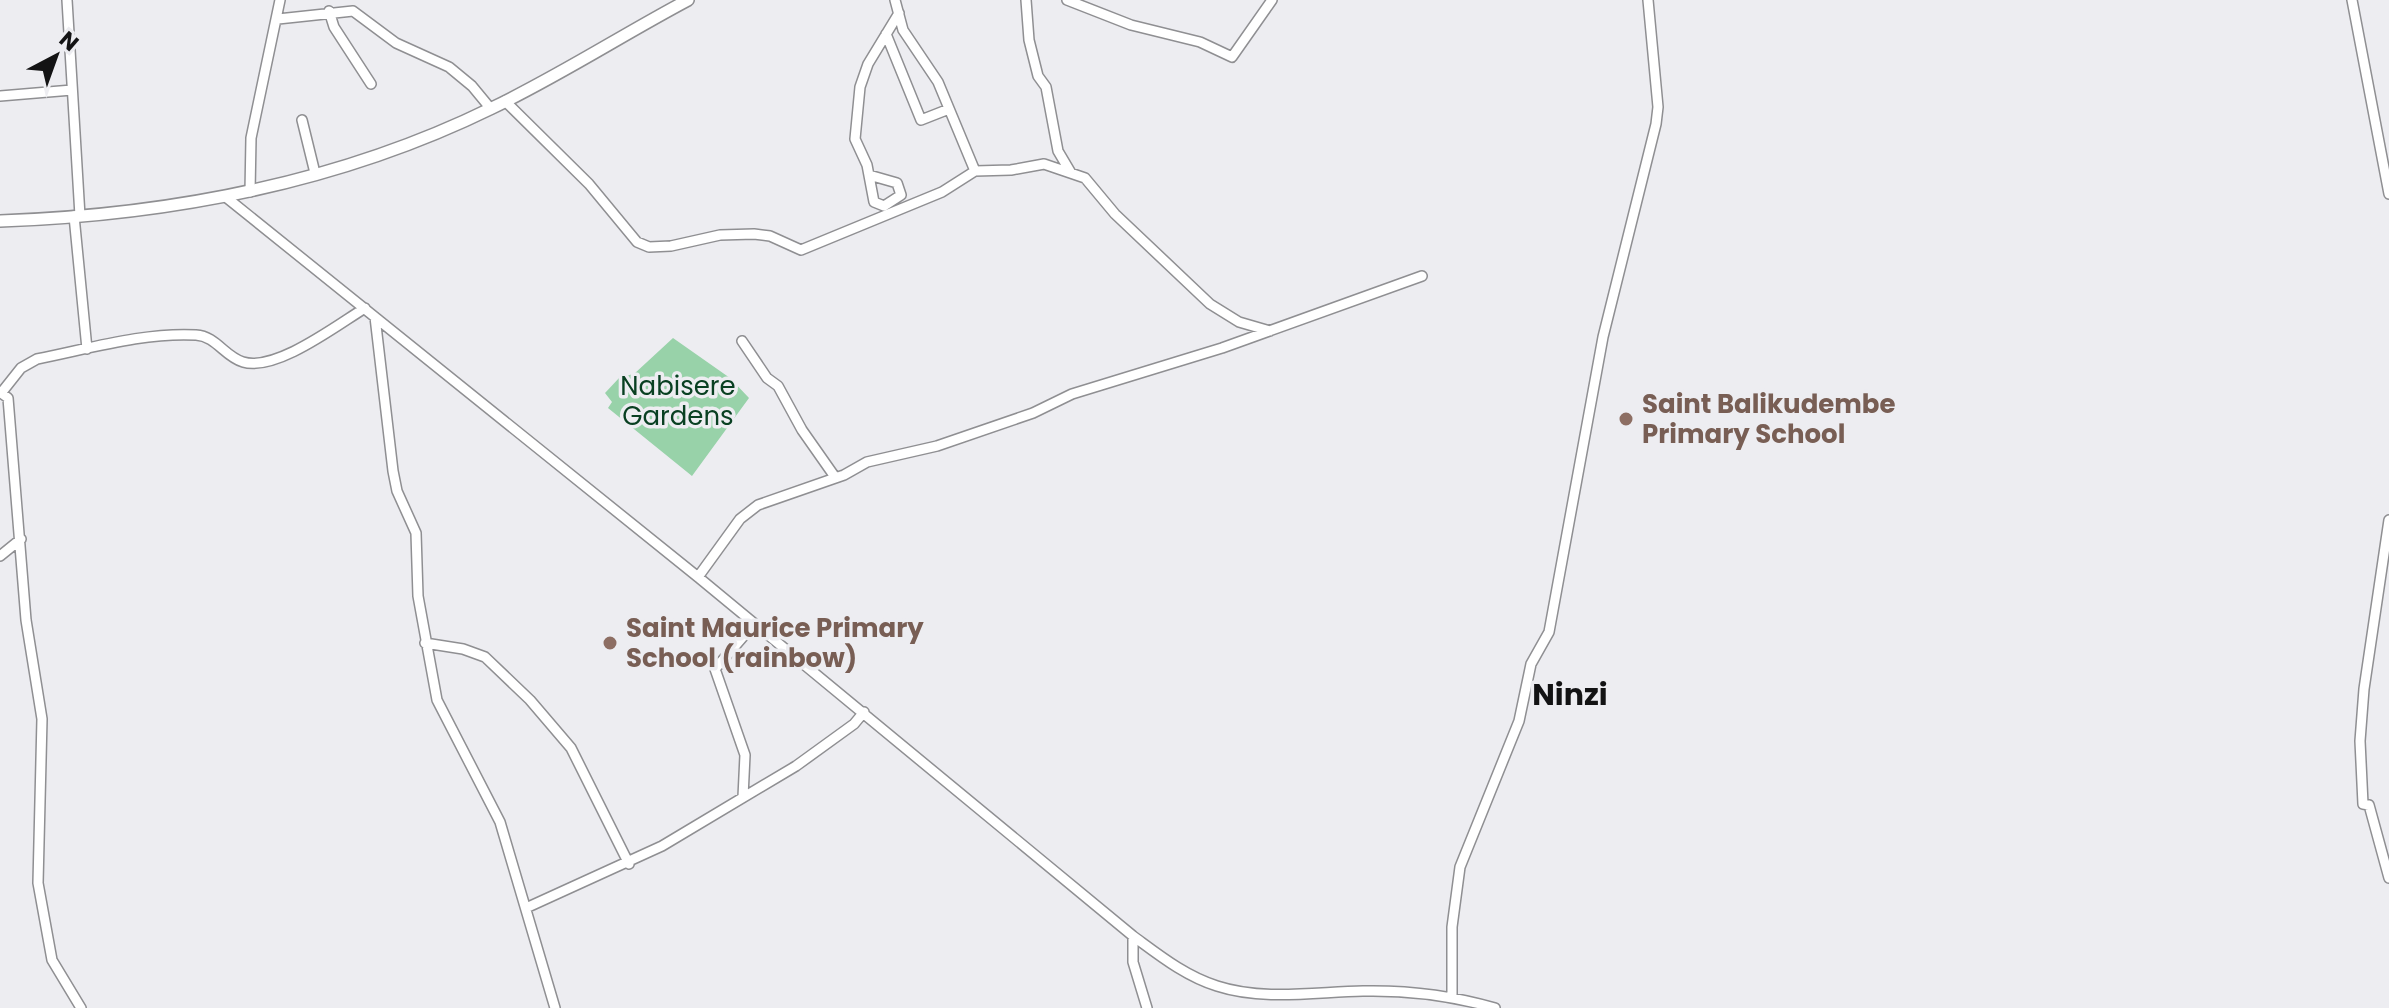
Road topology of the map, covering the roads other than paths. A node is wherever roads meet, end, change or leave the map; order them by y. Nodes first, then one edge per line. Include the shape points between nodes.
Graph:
1 (67, 0) edge
2 (280, 0) edge
3 (688, 0) edge
4 (895, 0) edge
5 (1026, 0) edge
6 (1067, 0) edge
7 (1272, 0) edge
8 (1648, 0) edge
9 (2352, 0) edge
10 (329, 11) junction
11 (899, 13) junction
12 (278, 19) junction
13 (886, 34) junction
14 (371, 84) dead end
15 (72, 90) junction
16 (0, 96) edge
17 (505, 101) junction
18 (491, 109) junction
19 (949, 109) junction
20 (302, 120) dead end
21 (975, 171) junction
22 (315, 173) junction
23 (1071, 173) junction
24 (869, 175) dead end
25 (250, 192) junction
26 (2389, 194) edge
27 (227, 198) junction
28 (77, 216) junction
29 (0, 221) edge
30 (1422, 276) dead end
31 (365, 308) junction
32 (375, 317) junction
33 (1270, 331) junction
34 (742, 341) dead end
35 (87, 349) junction
36 (1, 392) edge
37 (835, 477) junction
38 (2389, 520) edge
39 (21, 539) junction
40 (0, 556) edge
41 (698, 577) junction
42 (754, 624) junction
43 (425, 643) junction
44 (864, 712) junction
45 (743, 797) junction
46 (629, 864) junction
47 (2389, 878) edge
48 (526, 908) junction
49 (1133, 936) junction
50 (1452, 996) junction
51 (81, 1008) edge
52 (555, 1008) edge
53 (1147, 1008) edge
54 (1495, 1008) edge

1 - 15 street
2 - 12 street
3 - 17 street
4 - 11 street
5 - 23 street via 1038,76 1046,87 1058,151
6 - 7 street via 1232,57
8 - 50 street via 1658,107 1652,142 1603,337 1549,632 1531,664 1519,721 1457,878
9 - 26 street
10 - 12 street
10 - 14 street
10 - 18 street via 353,11 396,43 431,56 462,77
11 - 13 street
11 - 19 street via 906,36 938,82
12 - 25 street via 251,138
13 - 19 street via 921,120
13 - 24 street via 862,76 854,131
15 - 16 street
15 - 28 street
17 - 18 street
17 - 21 street via 589,184 637,242 649,247 754,234 801,250 942,192
18 - 22 street via 429,136
19 - 21 street
20 - 22 street
21 - 23 street via 1044,164
22 - 25 street
23 - 33 street via 1085,178 1115,214 1210,304 1239,322
25 - 27 street
27 - 28 street
27 - 31 street
28 - 29 street
28 - 35 street
30 - 33 street
31 - 32 street
31 - 35 street via 264,364 234,359 198,335
32 - 41 street
32 - 43 street via 393,471 419,550
33 - 37 street via 1072,394 937,446 867,462
34 - 37 street via 778,386
35 - 36 street via 29,363
36 - 39 street via 8,398
37 - 41 street via 749,511
38 - 47 street via 2360,741 2363,804 2369,805
39 - 40 street
39 - 51 street via 26,620 42,719 38,883 52,960
41 - 42 street
42 - 44 street
42 - 45 street via 715,669 745,755
43 - 46 street via 485,657 530,700 571,748
43 - 48 street via 442,715 500,822
44 - 45 street via 796,766
44 - 49 street
45 - 46 street
46 - 48 street
48 - 52 street
49 - 50 street via 1180,969 1233,990
49 - 53 street via 1133,962
50 - 54 street

